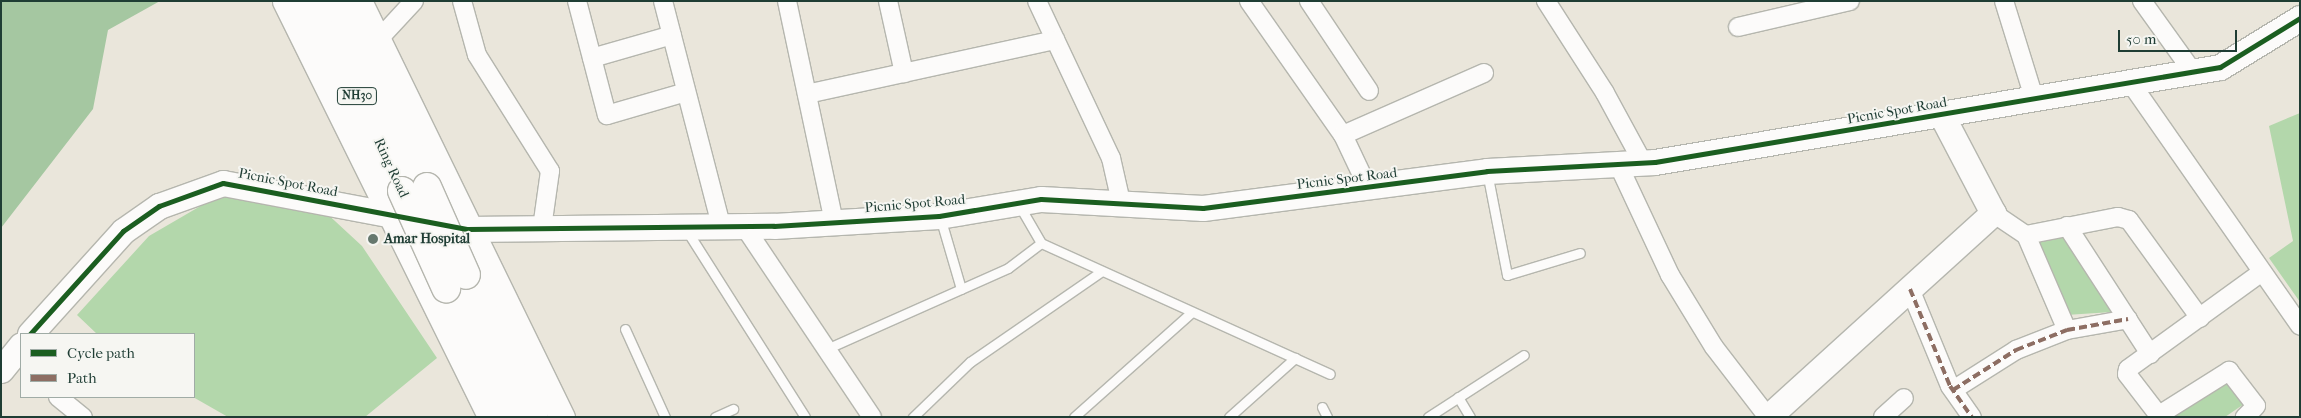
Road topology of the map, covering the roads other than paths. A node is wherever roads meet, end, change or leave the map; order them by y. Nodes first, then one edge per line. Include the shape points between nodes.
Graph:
1 (285, 1) edge
2 (311, 1) edge
3 (337, 1) edge
4 (359, 1) edge
5 (414, 1) edge
6 (462, 1) edge
7 (577, 1) edge
8 (663, 1) edge
9 (787, 1) edge
10 (888, 1) edge
11 (1037, 1) edge
12 (1249, 1) edge
13 (1309, 1) edge
14 (1850, 1) edge
15 (2004, 1) edge
16 (2142, 1) edge
17 (1548, 2) edge
18 (2300, 18) edge
19 (1738, 27) dead end
20 (672, 35) junction
21 (378, 40) junction
22 (1055, 40) junction
23 (592, 58) junction
24 (1484, 72) dead end
25 (2193, 72) junction
26 (904, 73) junction
27 (2130, 82) junction
28 (1369, 91) dead end
29 (686, 92) junction
30 (807, 94) junction
31 (2034, 98) junction
32 (1941, 114) junction
33 (1343, 135) junction
34 (1643, 162) junction
35 (1618, 164) junction
36 (1487, 172) junction
37 (1368, 188) junction
38 (1018, 202) junction
39 (1121, 202) junction
40 (1993, 213) junction
41 (388, 215) junction
42 (939, 216) junction
43 (834, 222) junction
44 (684, 226) junction
45 (732, 226) junction
46 (2067, 226) junction
47 (542, 228) junction
48 (468, 229) junction
49 (2026, 235) junction
50 (1041, 244) junction
51 (1580, 253) dead end
52 (1102, 271) junction
53 (2262, 272) junction
54 (457, 280) junction
55 (961, 289) junction
56 (1910, 289) junction
57 (1192, 312) junction
58 (2200, 318) junction
59 (2128, 319) junction
60 (2300, 326) edge
61 (624, 328) dead end
62 (2067, 330) junction
63 (31, 333) edge
64 (824, 350) junction
65 (2150, 354) junction
66 (1524, 355) dead end
67 (1295, 358) junction
68 (1330, 374) dead end
69 (1953, 390) junction
70 (1458, 397) junction
71 (59, 398) edge
72 (1904, 398) dead end
73 (1322, 406) dead end
74 (733, 409) dead end
75 (1968, 416) edge
76 (2160, 416) edge
77 (82, 417) edge
78 (491, 417) edge
79 (510, 417) edge
80 (534, 417) edge
81 (562, 417) edge
82 (665, 417) edge
83 (715, 417) edge
84 (805, 417) edge
85 (872, 417) edge
86 (913, 417) edge
87 (1074, 417) edge
88 (1229, 417) edge
89 (1327, 417) edge
90 (1428, 417) edge
91 (1470, 417) edge
92 (1768, 417) edge
93 (1883, 417) edge
94 (2245, 417) edge

1 - 41 street
2 - 54 highway, Ring Road / NH30, bridge
3 - 54 highway, Ring Road / NH30, bridge
4 - 21 street
5 - 21 street
6 - 47 street via 477,55 550,171
7 - 23 street
8 - 20 street
9 - 30 street
10 - 26 street
11 - 22 street
12 - 33 street
13 - 28 street
14 - 19 street
15 - 31 street
16 - 25 street
17 - 34 street via 1605,92
18 - 25 street, Picnic Spot Road via 2220,67
20 - 23 street
20 - 29 street
21 - 48 street
22 - 26 street
22 - 39 street via 1110,158
23 - 29 street via 607,115
24 - 33 street
25 - 27 street, Picnic Spot Road
26 - 30 street
27 - 31 street, Picnic Spot Road
27 - 53 street
29 - 45 street
30 - 43 street
31 - 32 street, Picnic Spot Road
32 - 34 street, Picnic Spot Road
32 - 40 street
33 - 37 street
34 - 35 street, Picnic Spot Road
35 - 36 street, Picnic Spot Road
35 - 92 street via 1670,275 1714,347
36 - 37 street, Picnic Spot Road
36 - 51 lane via 1507,275
37 - 39 street, Picnic Spot Road via 1203,208
38 - 39 street, Picnic Spot Road via 1041,199
38 - 42 street, Picnic Spot Road
38 - 50 lane
40 - 49 street
40 - 56 street
41 - 48 street, Picnic Spot Road
41 - 54 street
41 - 63 street, Picnic Spot Road via 224,183 159,206 123,231
42 - 43 street, Picnic Spot Road
42 - 55 lane
43 - 45 street, Picnic Spot Road
44 - 45 street, Picnic Spot Road
44 - 47 street, Picnic Spot Road
44 - 84 lane
45 - 64 street
46 - 49 street
46 - 58 street via 2118,217 2129,220
46 - 59 street
47 - 48 street, Picnic Spot Road
48 - 54 street
49 - 62 street
50 - 52 lane
50 - 55 lane via 1008,268
52 - 57 lane
52 - 86 lane via 1082,289 970,362
53 - 58 street
53 - 60 street
54 - 78 street
54 - 79 highway, Ring Road / NH30
54 - 80 highway, Ring Road / NH30
54 - 81 street
55 - 64 lane
56 - 69 street
56 - 92 street
57 - 67 lane
57 - 87 lane
58 - 65 street
59 - 62 street
59 - 65 street
61 - 82 lane
62 - 69 street via 2016,350
64 - 85 street
65 - 76 street via 2127,374
66 - 70 lane
67 - 68 lane
67 - 88 lane
69 - 75 street
70 - 90 lane
70 - 91 lane
71 - 77 street
72 - 93 street
73 - 89 lane
74 - 83 lane
76 - 94 street via 2229,371 2256,406

